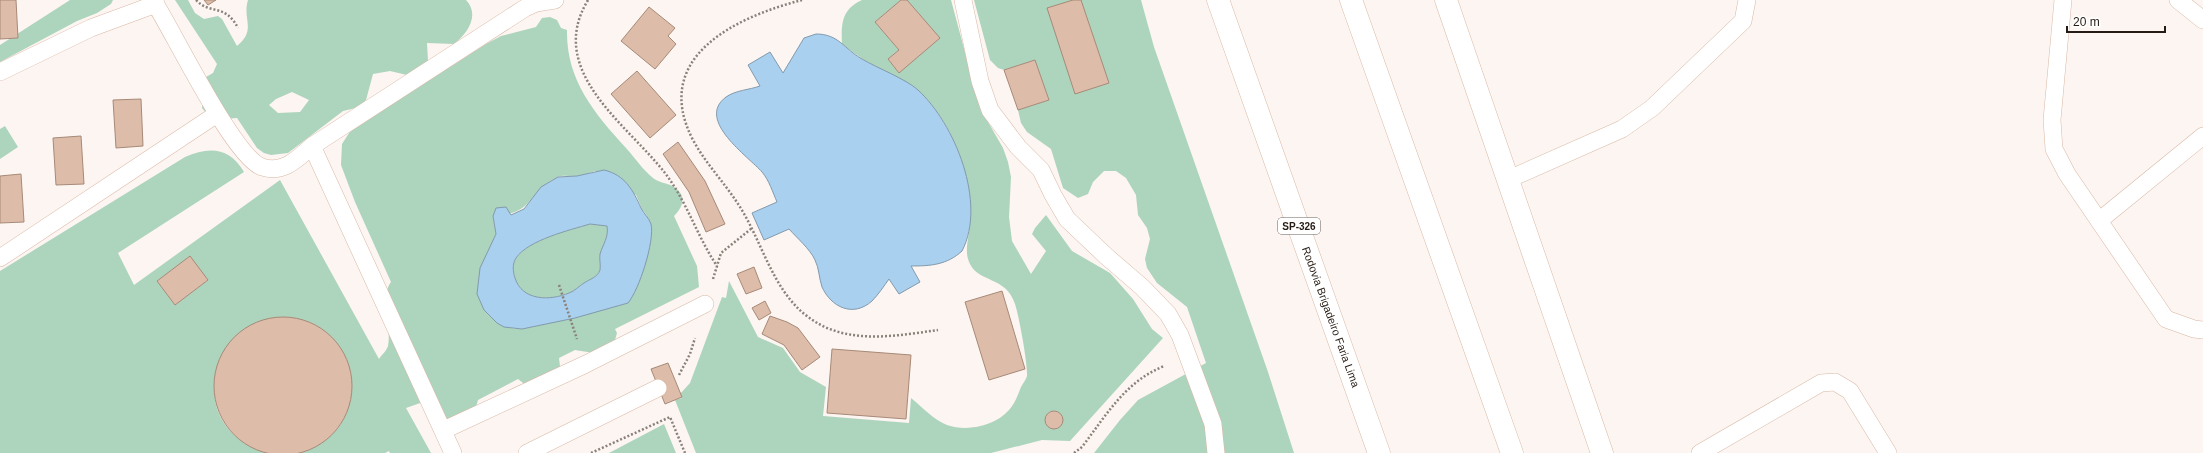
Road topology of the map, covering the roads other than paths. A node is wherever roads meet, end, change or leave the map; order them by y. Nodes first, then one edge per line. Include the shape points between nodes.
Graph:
1 (554, 0) edge
2 (964, 0) edge
3 (1218, 0) edge
4 (1351, 0) edge
5 (1446, 0) edge
6 (1747, 0) edge
7 (2063, 0) edge
8 (2178, 0) edge
9 (154, 2) edge
10 (2203, 20) edge
11 (0, 72) edge
12 (217, 114) junction
13 (2203, 136) edge
14 (312, 146) junction
15 (1508, 179) junction
16 (2100, 220) junction
17 (0, 258) edge
18 (705, 304) dead end
19 (2203, 330) edge
20 (658, 388) dead end
21 (444, 430) junction
22 (453, 453) edge
23 (527, 453) edge
24 (1216, 453) edge
25 (1379, 453) edge
26 (1512, 453) edge
27 (1602, 453) edge
28 (1700, 453) edge
29 (1888, 453) edge

1 - 14 lane via 525,8
2 - 24 lane via 980,81 990,110 1008,136 1042,170 1067,219 1168,314 1180,335 1213,424
3 - 25 main road, Rodovia Brigadeiro Faria Lima / SP-326
4 - 26 main road
5 - 15 main road
6 - 15 lane via 1743,21 1652,108 1622,129
7 - 16 lane via 2052,120 2054,149 2067,174
8 - 10 lane
9 - 11 lane via 91,28
9 - 12 lane
12 - 14 lane via 253,163 263,167 290,166
12 - 17 lane
13 - 16 lane
14 - 21 lane
15 - 27 main road
16 - 19 lane via 2166,319
18 - 21 lane via 586,364
20 - 23 lane
21 - 22 lane
28 - 29 lane via 1821,383 1835,382 1850,391

